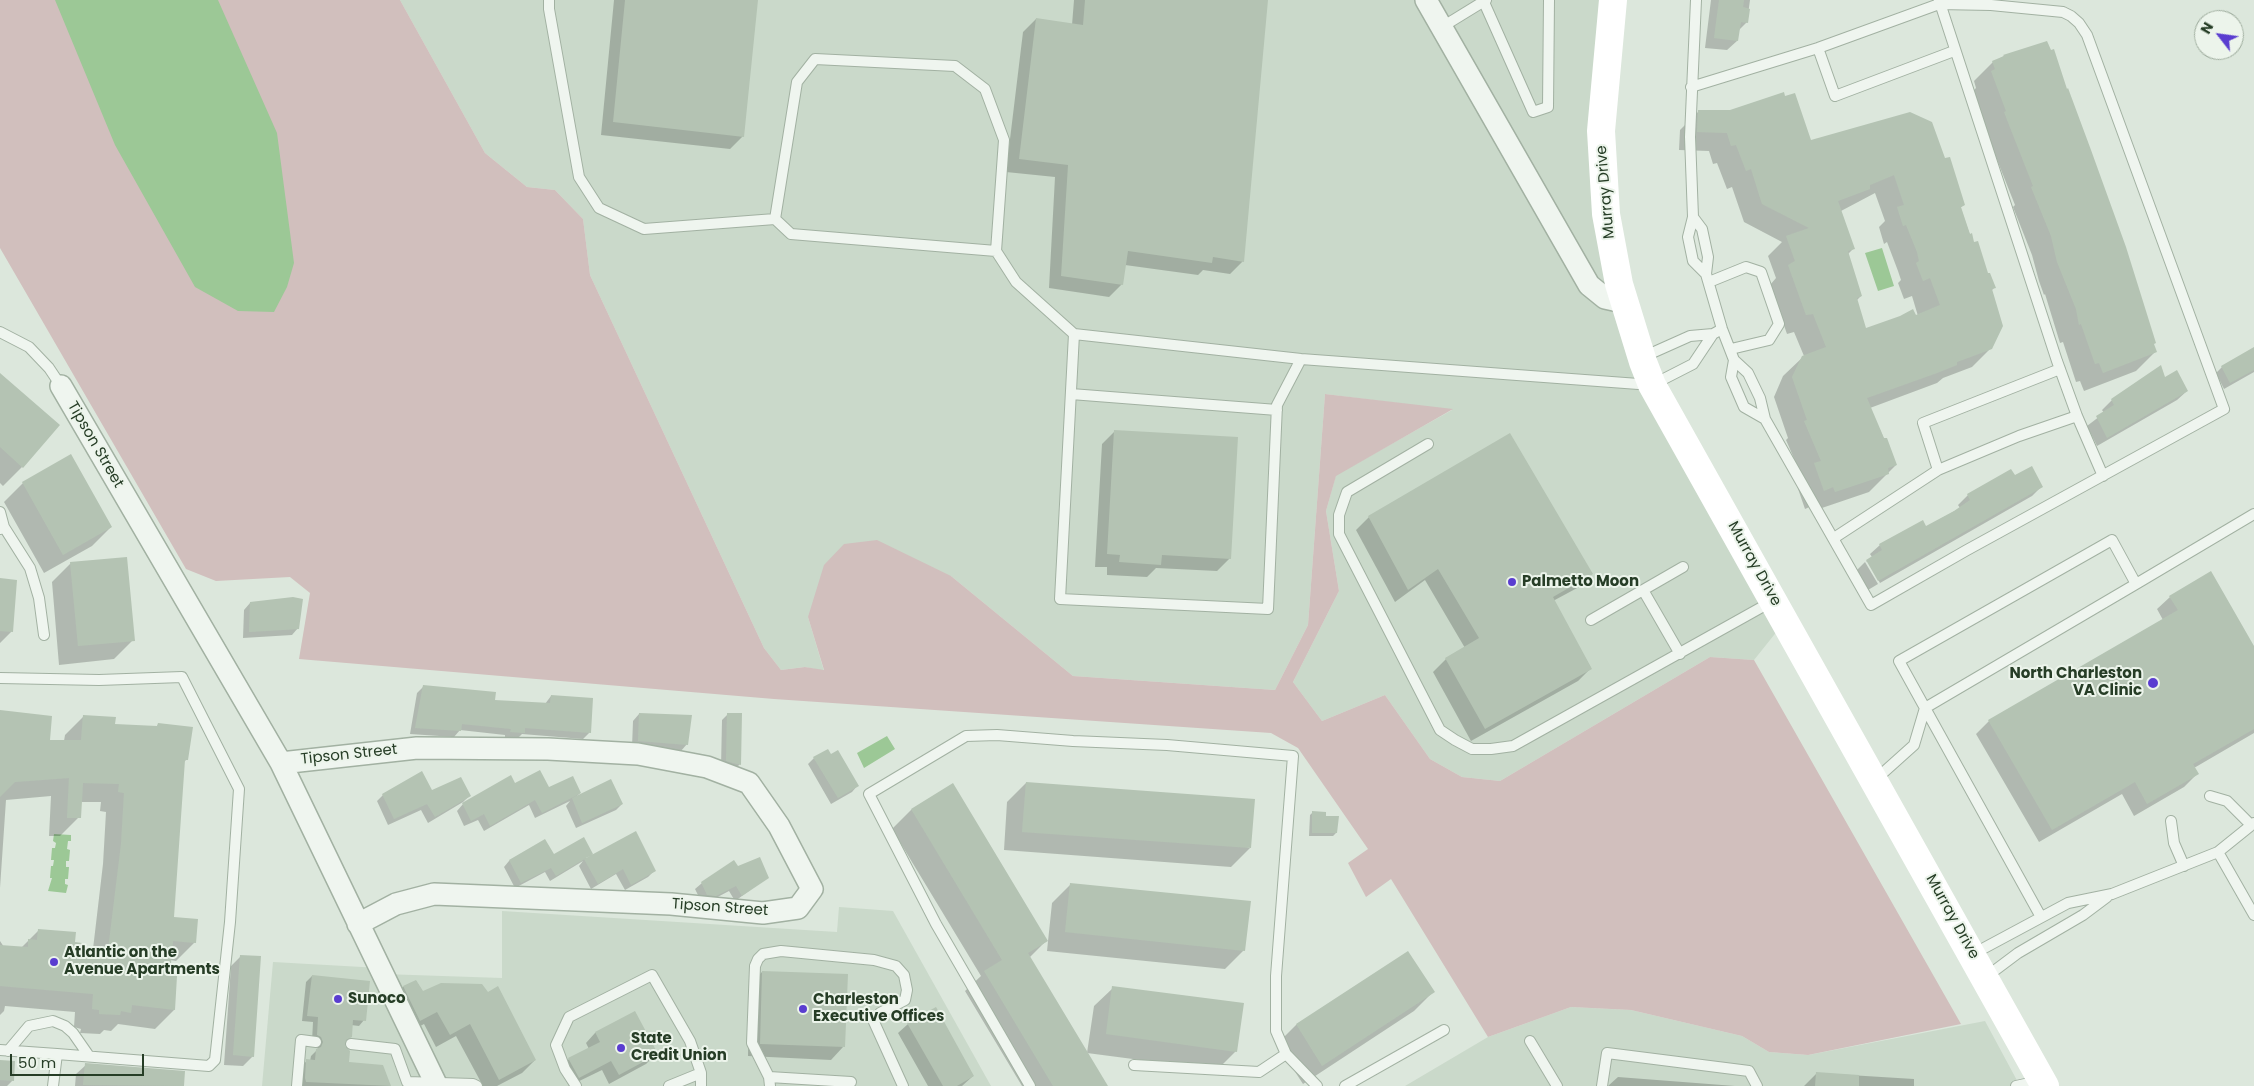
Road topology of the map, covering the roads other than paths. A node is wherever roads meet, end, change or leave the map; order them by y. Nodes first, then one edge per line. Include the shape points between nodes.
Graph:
1 (549, 0) edge
2 (1426, 0) edge
3 (1485, 0) edge
4 (1549, 0) edge
5 (1613, 0) edge
6 (1696, 0) edge
7 (1939, 2) edge
8 (1442, 27) junction
9 (1818, 48) junction
10 (1954, 51) junction
11 (1691, 87) junction
12 (1693, 218) junction
13 (775, 219) junction
14 (1705, 245) junction
15 (1690, 249) junction
16 (996, 251) junction
17 (1707, 278) junction
18 (1623, 302) junction
19 (0, 332) edge
20 (1717, 332) junction
21 (1074, 334) junction
22 (1731, 349) junction
23 (1642, 358) junction
24 (1302, 359) junction
25 (1734, 360) junction
26 (2060, 369) junction
27 (1753, 384) junction
28 (1652, 385) junction
29 (61, 386) joint
30 (1738, 392) junction
31 (1070, 394) junction
32 (1277, 410) junction
33 (2077, 416) junction
34 (1765, 419) junction
35 (1428, 444) dead end
36 (1938, 470) junction
37 (2103, 476) junction
38 (0, 512) edge
39 (2254, 514) edge
40 (2, 528) edge
41 (1834, 538) junction
42 (1683, 568) dead end
43 (2136, 584) junction
44 (1643, 590) junction
45 (1774, 600) junction
46 (1591, 620) dead end
47 (44, 635) dead end
48 (1680, 654) junction
49 (0, 678) edge
50 (1925, 708) junction
51 (280, 763) junction
52 (1875, 780) junction
53 (2210, 796) dead end
54 (2171, 821) dead end
55 (2253, 824) edge
56 (2218, 852) junction
57 (2184, 866) junction
58 (2112, 894) junction
59 (2254, 915) edge
60 (2041, 917) junction
61 (358, 924) junction
62 (1972, 954) junction
63 (1985, 977) junction
64 (1444, 1030) dead end
65 (1530, 1041) dead end
66 (316, 1042) dead end
67 (351, 1044) dead end
68 (4, 1050) edge
69 (57, 1054) junction
70 (1286, 1054) junction
71 (89, 1056) junction
72 (1134, 1066) dead end
73 (701, 1073) junction
74 (769, 1082) edge
75 (851, 1082) dead end
76 (2044, 1083) edge
77 (406, 1084) edge
78 (437, 1084) edge
79 (53, 1086) edge
80 (297, 1086) edge
81 (476, 1086) edge
82 (576, 1086) edge
83 (669, 1086) edge
84 (701, 1086) edge
85 (903, 1086) edge
86 (1030, 1086) edge
87 (1317, 1086) edge
88 (1345, 1086) edge
89 (1557, 1086) edge
90 (1602, 1086) edge
91 (1758, 1086) edge
92 (2016, 1086) edge

1 - 13 lane via 579,176 599,208 644,229
2 - 8 street
3 - 4 lane via 1533,112 1548,107
3 - 8 lane
5 - 18 street, Murray Drive via 1601,131 1607,223
6 - 11 lane
7 - 9 lane
7 - 10 lane
7 - 37 lane via 2063,12 2079,23 2090,44 2224,409
8 - 18 street via 1588,285 1605,298
9 - 10 lane via 1835,96
9 - 11 lane
10 - 26 lane
11 - 12 lane
12 - 14 lane via 1702,229
12 - 15 lane via 1688,237
13 - 16 lane via 791,234
13 - 16 lane via 797,82 816,59 954,66 985,89 1004,140
14 - 15 lane
14 - 17 lane
15 - 17 lane via 1693,261
16 - 21 lane via 1016,282
17 - 20 lane
17 - 22 lane via 1746,267 1761,272 1776,315 1779,324 1769,340
18 - 23 street, Murray Drive
19 - 29 lane via 29,348
20 - 22 lane
20 - 23 lane via 1690,336
20 - 28 lane via 1693,364
21 - 24 lane
21 - 31 lane
22 - 25 lane
23 - 28 street, Murray Drive
24 - 28 lane
24 - 32 lane
25 - 27 lane via 1748,373
25 - 30 lane via 1731,377
26 - 33 lane
26 - 36 lane via 1923,424
27 - 30 lane
27 - 34 lane
28 - 45 street, Murray Drive
29 - 51 street, Tipson Street
30 - 34 lane via 1744,407
31 - 32 lane
31 - 32 lane via 1060,600 1268,609
33 - 36 lane
33 - 37 lane
34 - 41 lane
35 - 48 lane via 1347,492 1339,515 1339,534 1440,730 1472,748 1513,746
36 - 41 lane
37 - 41 lane via 1871,605
38 - 40 lane
39 - 43 lane
40 - 47 lane via 30,568 39,598
42 - 44 lane
43 - 50 lane
43 - 50 lane via 2112,540 1899,661
44 - 46 lane
44 - 48 lane
45 - 48 lane
45 - 52 street, Murray Drive
49 - 71 lane via 99,680 182,677 239,789 230,922 215,1060 209,1066
50 - 52 lane via 1914,745
50 - 60 lane
51 - 61 street, Tipson Street
51 - 61 street, Tipson Street via 417,748 538,749 638,754 707,767 749,784 779,826 812,889 798,908 763,913 671,904 434,894 396,904
52 - 62 street, Murray Drive
53 - 55 lane via 2227,801
54 - 57 lane via 2174,843
55 - 56 lane
56 - 57 lane
56 - 59 lane
57 - 58 lane
58 - 60 lane via 2068,904
58 - 63 lane
60 - 62 lane
61 - 78 street, Tipson Street
62 - 63 street, Murray Drive
63 - 76 street, Murray Drive
64 - 88 lane
65 - 89 lane
66 - 80 lane via 301,1040
67 - 77 lane via 394,1049
68 - 69 lane
68 - 71 lane via 29,1026 53,1022 66,1026
69 - 71 lane
69 - 79 lane
70 - 72 lane via 1259,1072
70 - 86 lane via 1276,1031 1276,976 1293,756 1167,745 966,736 869,794 936,924
70 - 87 lane
73 - 82 lane via 690,1041 652,975 569,1017 556,1045
73 - 83 lane
73 - 84 lane
74 - 75 lane
74 - 85 lane via 752,1043 755,966 763,954 781,951 874,960 896,966 904,975 907,990 904,1000 880,1013 874,1022
76 - 92 lane
77 - 78 lane
78 - 81 lane
90 - 91 lane via 1607,1053 1749,1071

